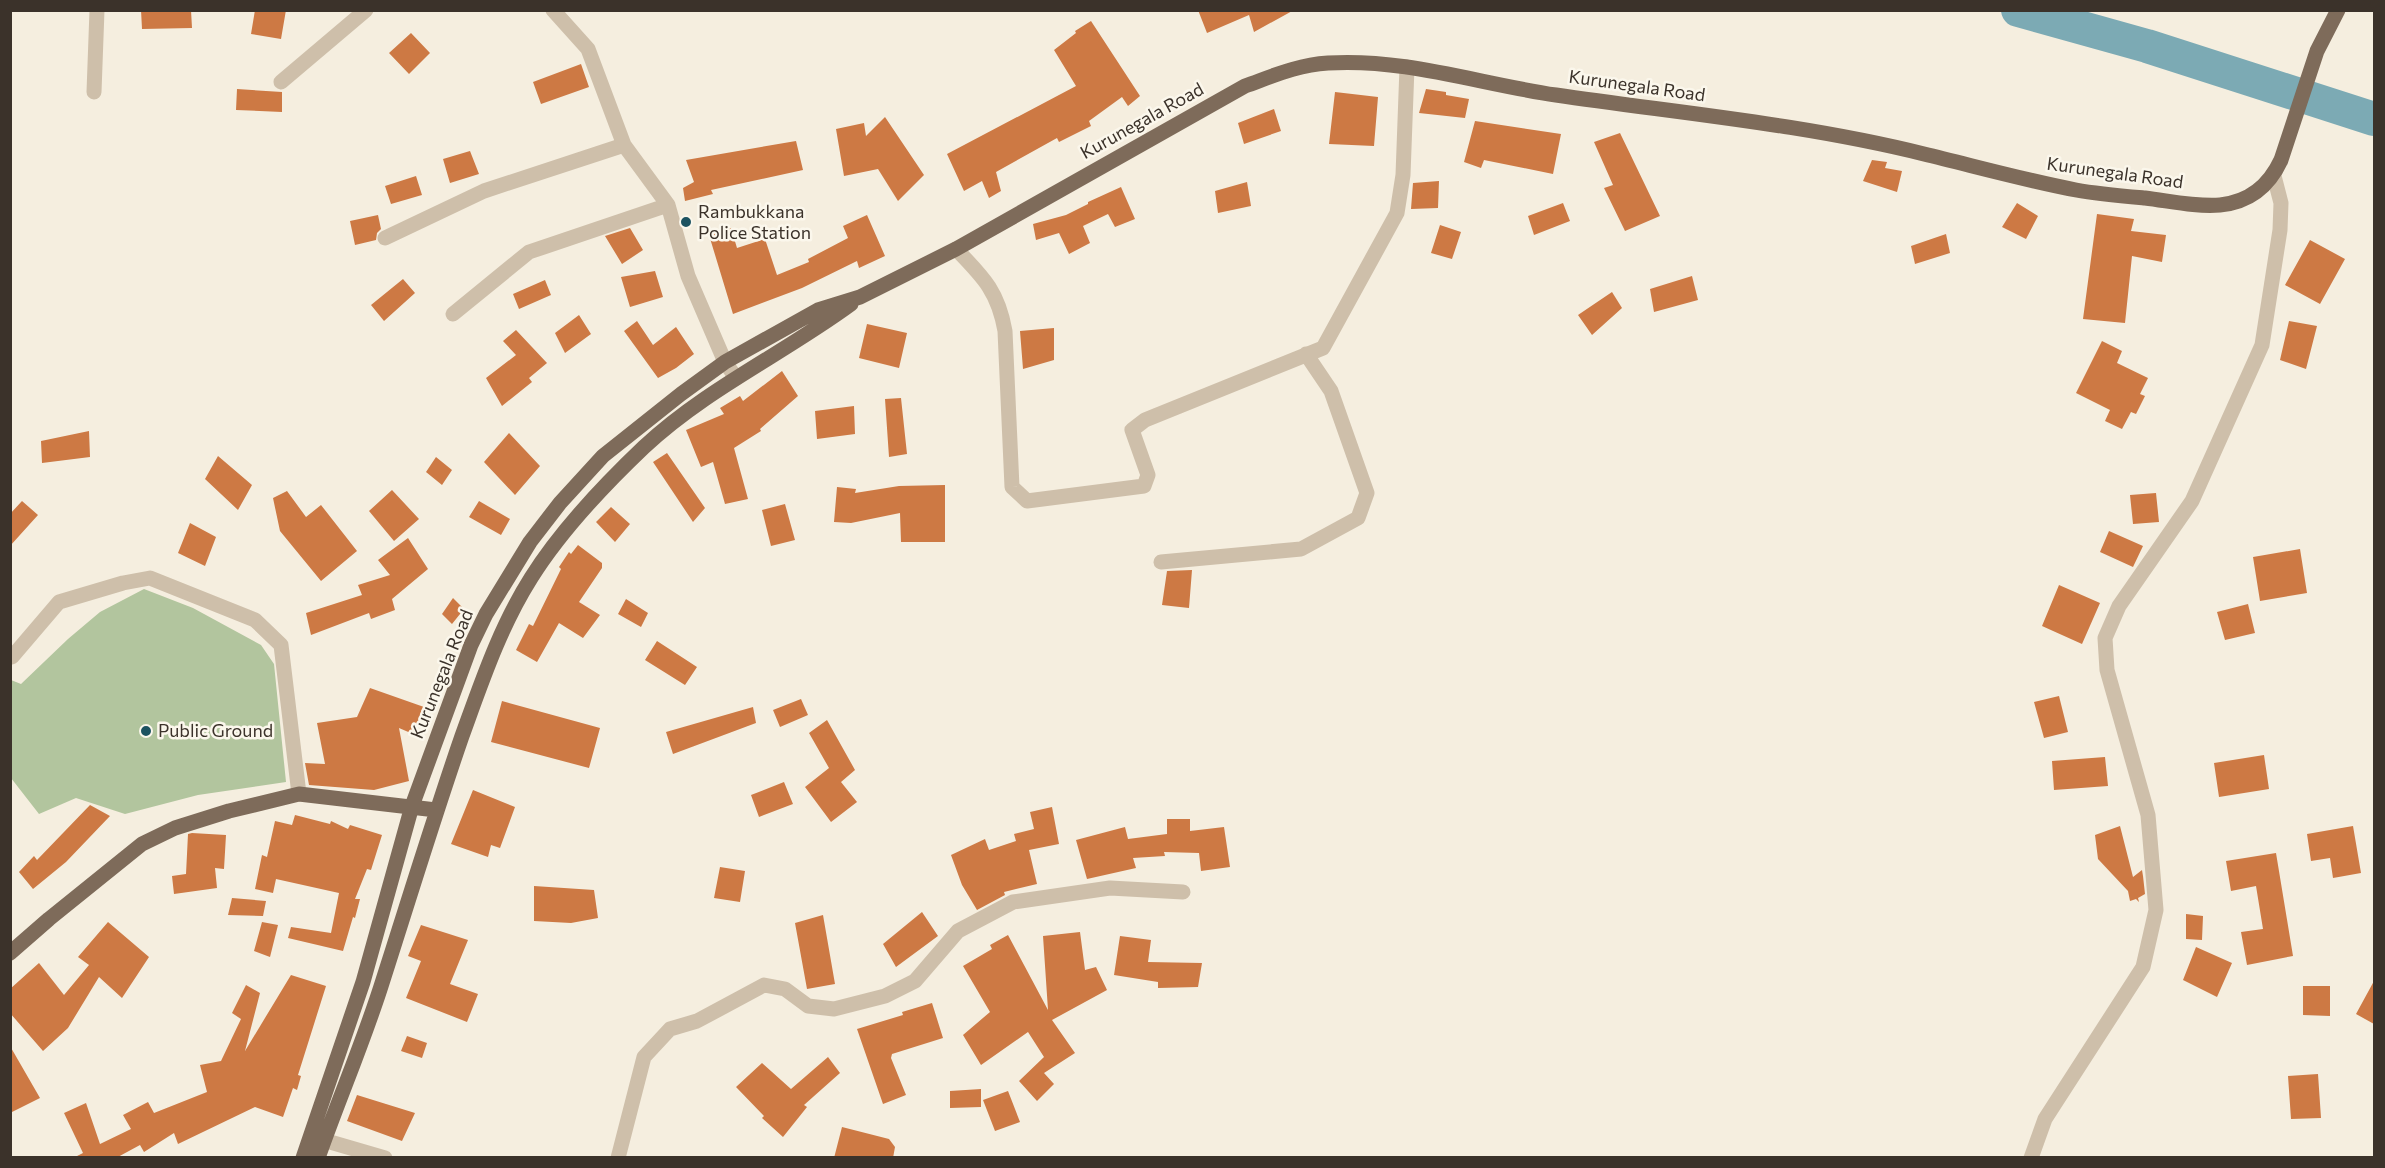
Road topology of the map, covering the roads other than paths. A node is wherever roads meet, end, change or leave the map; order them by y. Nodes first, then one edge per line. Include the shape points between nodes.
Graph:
1 (97, 10) edge
2 (366, 10) edge
3 (553, 10) edge
4 (2338, 10) edge
5 (1407, 67) junction
6 (281, 82) dead end
7 (94, 92) dead end
8 (624, 145) junction
9 (2274, 176) junction
10 (668, 205) junction
11 (385, 238) dead end
12 (956, 249) junction
13 (860, 297) junction
14 (453, 314) dead end
15 (1306, 354) junction
16 (725, 362) junction
17 (736, 378) junction
18 (1161, 562) dead end
19 (12, 657) dead end
20 (299, 794) junction
21 (412, 806) junction
22 (436, 810) junction
23 (1183, 892) dead end
24 (10, 953) edge
25 (317, 1138) junction
26 (303, 1158) edge
27 (318, 1158) edge
28 (386, 1158) edge
29 (618, 1158) edge
30 (2031, 1158) edge

1 - 7 street
2 - 6 street
3 - 8 street via 588,49
4 - 9 main road, Kurunegala Road via 2317,51
5 - 9 main road, Kurunegala Road via 1554,95 1879,144 2079,190 2218,205 2247,198
5 - 12 main road, Kurunegala Road via 1360,63 1307,65 1245,86
5 - 15 street via 1403,175 1397,213 1323,348
8 - 10 street
8 - 11 street via 484,191
9 - 30 street via 2281,203 2280,230 2262,345 2192,501 2120,606 2105,638 2107,670 2148,815 2156,910 2143,968 2045,1119
10 - 14 street via 529,252
10 - 16 street via 688,276
12 - 13 main road, Kurunegala Road
12 - 15 street via 980,274 1001,308 1012,487 1027,501 1144,486 1148,476 1132,430 1145,420
13 - 16 main road, Kurunegala Road via 818,310
13 - 17 main road, Kurunegala Road
15 - 18 street via 1330,391 1367,493 1358,518 1301,549
16 - 17 street
16 - 21 main road, Kurunegala Road via 603,456 530,542 471,645
17 - 22 main road, Kurunegala Road via 645,447 569,527 531,578 494,649
19 - 20 street via 59,602 150,578 255,620 281,645
20 - 21 main road
20 - 24 main road via 175,828 142,844
21 - 22 main road
21 - 25 main road, Kurunegala Road
22 - 25 main road, Kurunegala Road via 365,1036
23 - 29 street via 1110,888 1013,902 958,931 915,981 885,996 834,1009 808,1006 785,988 764,985 697,1021 670,1029 644,1057
25 - 26 main road, Kurunegala Road
25 - 27 main road, Kurunegala Road
25 - 28 street

